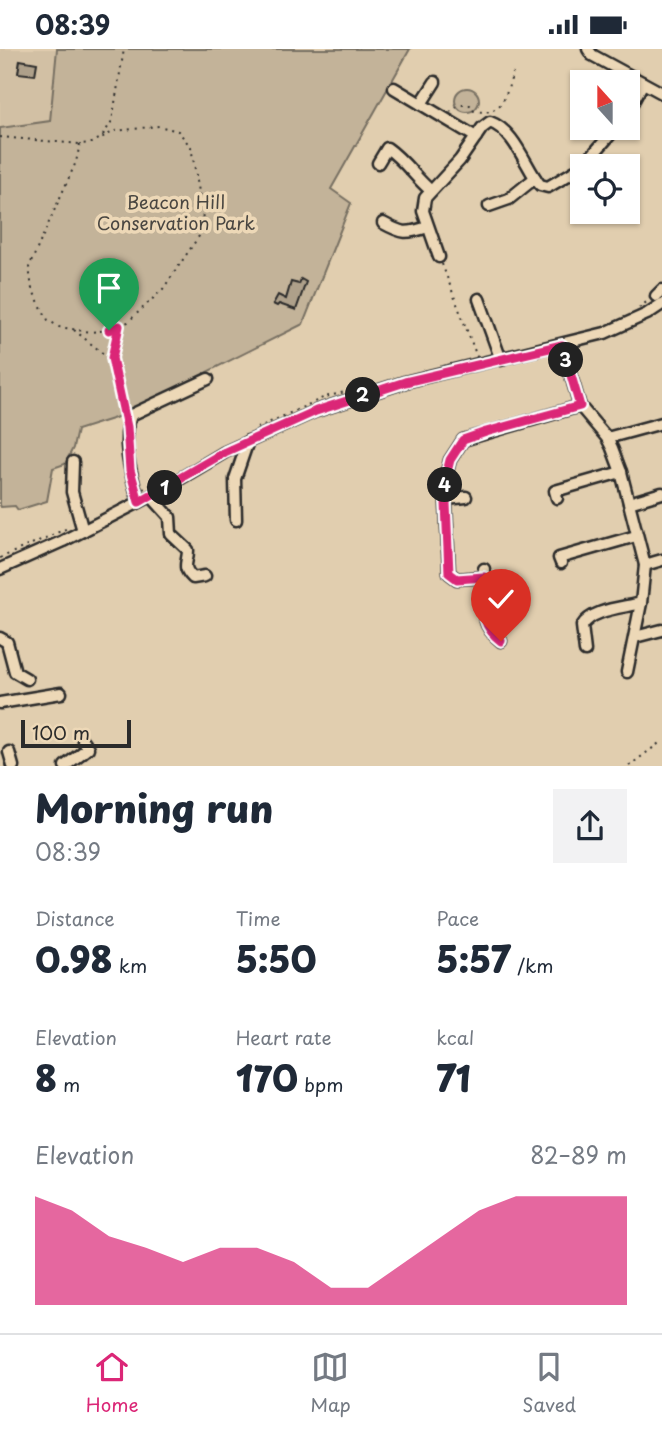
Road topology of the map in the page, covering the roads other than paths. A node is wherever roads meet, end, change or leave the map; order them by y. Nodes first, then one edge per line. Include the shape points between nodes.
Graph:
1 (588, 49) edge
2 (435, 82) dead end
3 (643, 83) junction
4 (394, 88) dead end
5 (640, 89) edge
6 (662, 92) edge
7 (421, 104) junction
8 (476, 137) junction
9 (606, 140) edge
10 (378, 163) dead end
11 (535, 178) junction
12 (430, 190) junction
13 (489, 206) dead end
14 (383, 223) dead end
15 (428, 227) junction
16 (439, 257) road end
17 (660, 297) edge
18 (479, 299) dead end
19 (562, 345) junction
20 (500, 361) junction
21 (208, 379) dead end
22 (580, 406) junction
23 (662, 423) edge
24 (607, 438) junction
25 (248, 441) junction
26 (73, 462) dead end
27 (621, 473) junction
28 (555, 491) dead end
29 (662, 493) edge
30 (151, 496) junction
31 (466, 496) dead end
32 (446, 499) junction
33 (139, 502) junction
34 (629, 503) junction
35 (236, 520) dead end
36 (83, 531) junction
37 (636, 536) junction
38 (559, 558) dead end
39 (662, 560) edge
40 (645, 565) junction
41 (0, 569) edge
42 (205, 576) dead end
43 (641, 603) junction
44 (662, 630) edge
45 (0, 638) edge
46 (635, 638) junction
47 (501, 641) dead end
48 (585, 651) dead end
49 (628, 671) dead end
50 (27, 680) dead end
51 (61, 694) dead end
52 (3, 705) edge
53 (83, 741) dead end
54 (9, 752) dead end
55 (13, 766) edge
56 (65, 766) edge

1 - 3 street
2 - 7 street
3 - 5 street
3 - 6 street
4 - 7 street
7 - 8 street
8 - 11 street via 491,122 500,126
8 - 12 street via 453,169
9 - 11 street via 582,167 548,187
10 - 12 street via 390,144
11 - 13 street via 504,206
12 - 15 street via 423,211
14 - 15 street via 393,234
15 - 16 street
17 - 19 street via 647,314
18 - 20 street
19 - 20 street
19 - 22 street
20 - 25 street via 358,396
21 - 33 street via 131,415 127,427 130,470
22 - 24 street
22 - 32 street via 463,440 450,460
23 - 24 street
24 - 27 street
25 - 30 street
25 - 35 street via 235,479
26 - 36 street via 72,492
27 - 28 street
27 - 34 street
29 - 34 street
30 - 33 street
30 - 42 street via 167,512 171,534 187,550 186,572 193,578
31 - 32 street
32 - 47 street via 449,573 457,579 484,577 485,622
33 - 36 street
34 - 37 street
36 - 41 street
37 - 38 street
37 - 40 street
39 - 40 street
40 - 43 street
43 - 46 street
43 - 48 street via 586,619 582,626
44 - 46 street
45 - 50 street via 7,642 15,672
46 - 49 street
51 - 52 street
53 - 56 street via 88,748
54 - 55 street

